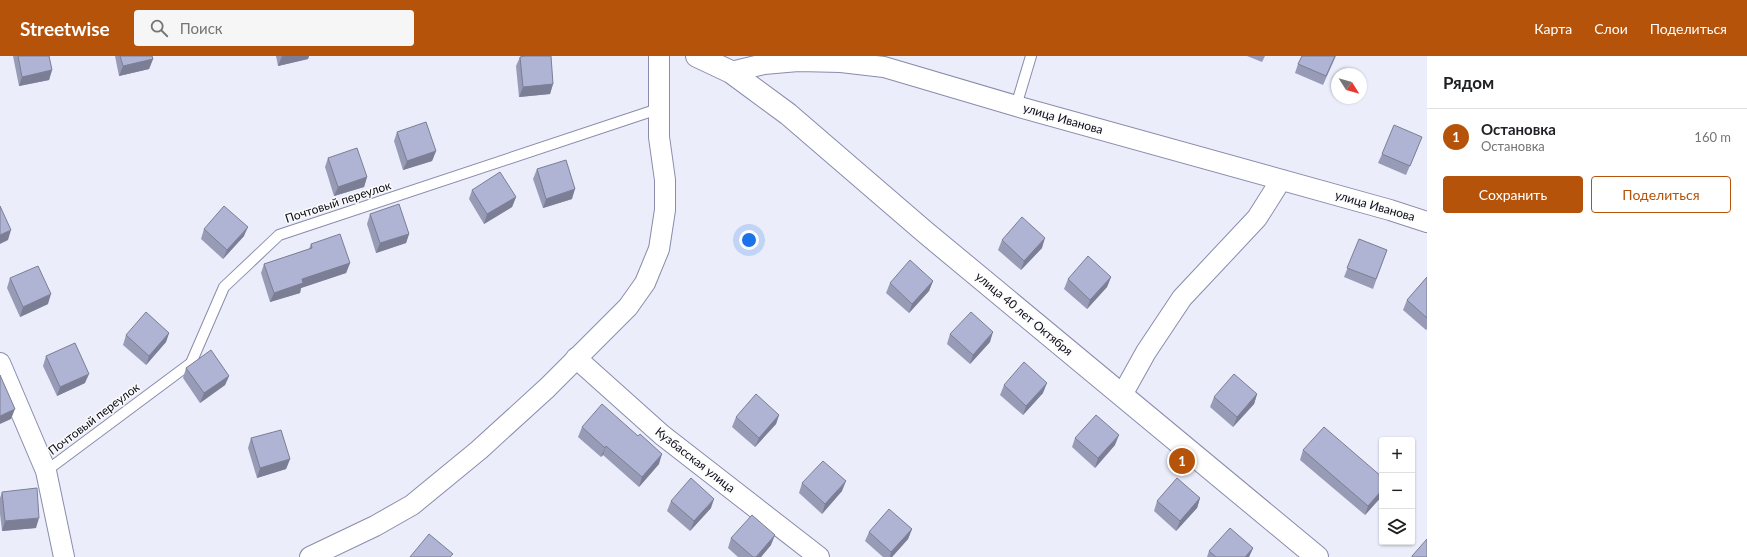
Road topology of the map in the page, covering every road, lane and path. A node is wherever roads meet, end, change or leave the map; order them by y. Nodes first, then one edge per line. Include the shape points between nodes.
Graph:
1 (659, 56) edge
2 (697, 56) edge
3 (1031, 56) edge
4 (731, 72) junction
5 (1016, 106) junction
6 (658, 109) junction
7 (1281, 180) junction
8 (1426, 219) edge
9 (576, 358) junction
10 (0, 363) edge
11 (1122, 395) junction
12 (46, 470) junction
13 (330, 552) edge
14 (64, 557) edge
15 (310, 557) edge
16 (819, 557) edge
17 (1317, 557) edge

1 - 6 street
2 - 4 street
3 - 5 lane
4 - 5 street, улица Иванова via 764,64 798,61 884,66
4 - 11 street, улица 40 лет Октября via 788,114 925,232
5 - 7 street, улица Иванова
6 - 9 street via 665,188 665,210 659,249 645,283 628,307
6 - 12 lane, Почтовый переулок via 279,235 224,287 191,363
7 - 8 street, улица Иванова
7 - 11 street via 1258,218 1182,298 1146,352
9 - 13 street via 479,450 412,505
9 - 16 street, Кузбасская улица via 662,435
10 - 12 street
11 - 17 street, улица 40 лет Октября
12 - 14 street
13 - 15 street

